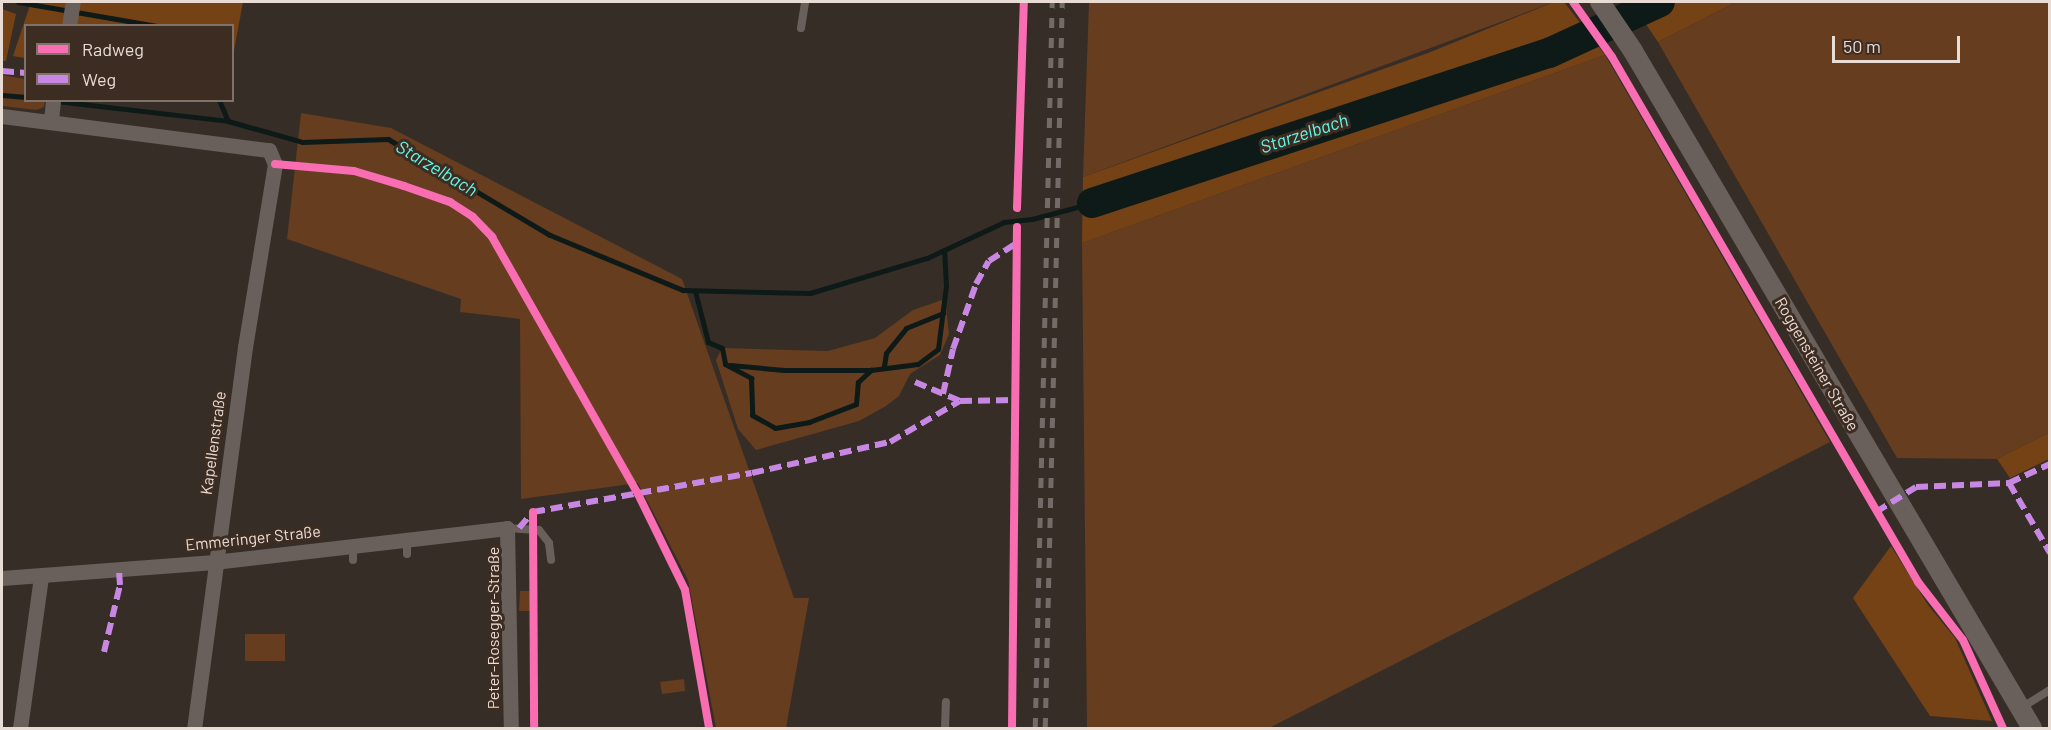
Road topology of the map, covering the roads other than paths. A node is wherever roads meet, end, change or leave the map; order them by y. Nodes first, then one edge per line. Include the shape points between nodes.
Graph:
1 (73, 2) edge
2 (805, 2) edge
3 (1600, 2) edge
4 (69, 24) edge
5 (801, 28) dead end
6 (52, 111) edge
7 (2, 121) edge
8 (507, 528) junction
9 (551, 560) dead end
10 (214, 562) junction
11 (41, 576) junction
12 (2, 578) edge
13 (2049, 690) edge
14 (946, 702) dead end
15 (2020, 709) junction
16 (20, 729) edge
17 (194, 729) edge
18 (511, 729) edge
19 (945, 729) edge
20 (2031, 729) edge

1 - 4 street
2 - 5 lane
3 - 15 street, Roggensteiner Straße via 1633,51
6 - 7 street
6 - 10 street, Kapellenstraße via 269,150 275,164
8 - 9 lane via 540,530 549,543
8 - 10 street, Emmeringer Straße via 407,546
8 - 18 street, Peter-Rosegger-Straße
10 - 11 street, Emmeringer Straße
10 - 17 street, Kapellenstraße
11 - 12 street, Emmeringer Straße
11 - 16 street
13 - 15 lane
14 - 19 lane
15 - 20 street, Roggensteiner Straße

